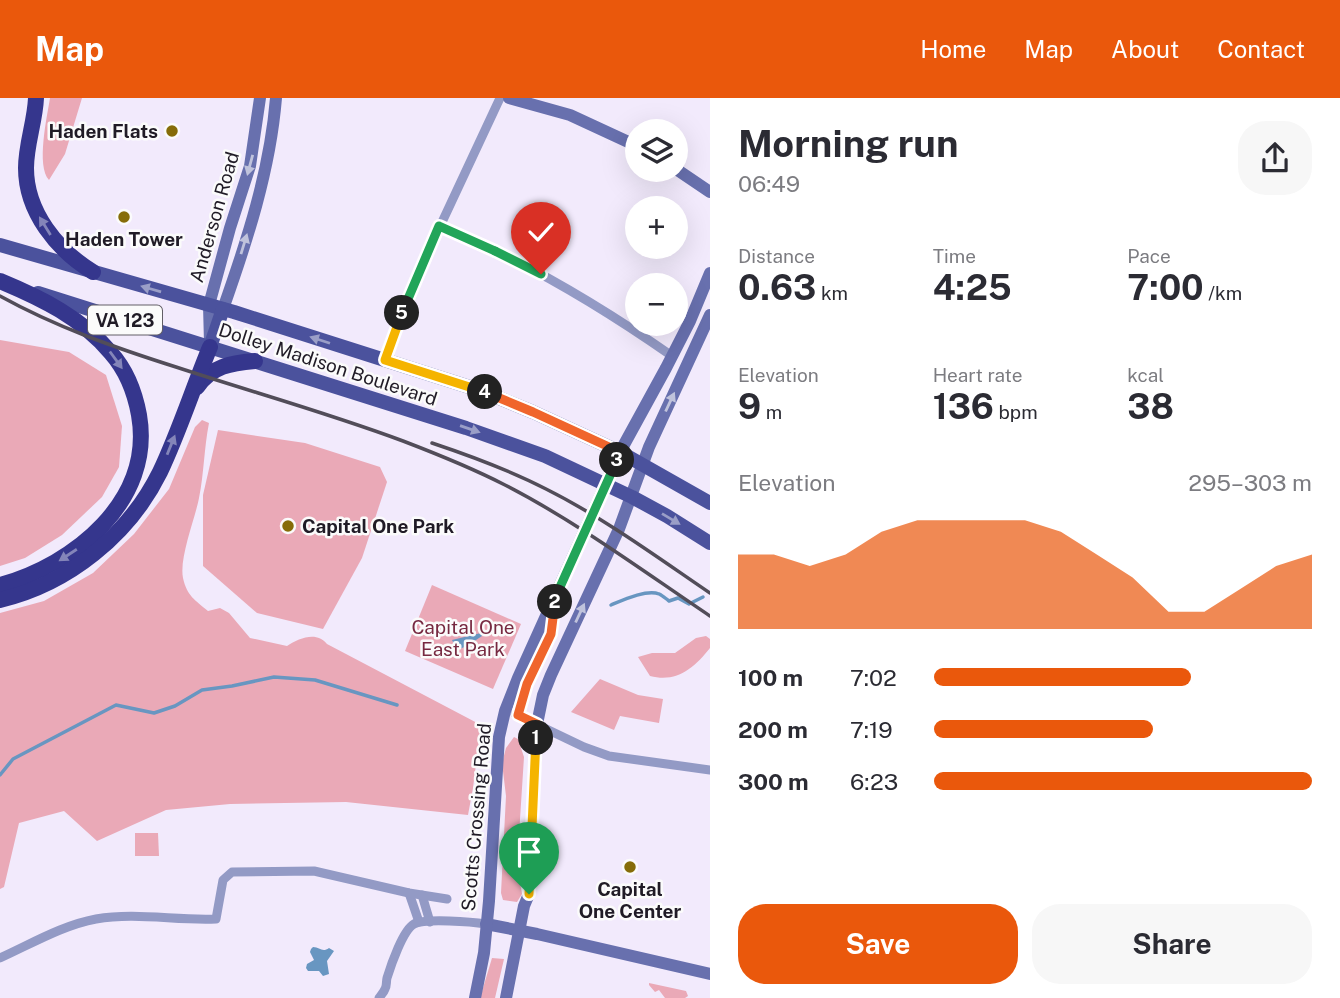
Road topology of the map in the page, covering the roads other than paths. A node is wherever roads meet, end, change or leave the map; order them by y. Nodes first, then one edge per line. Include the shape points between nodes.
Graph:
1 (36, 98) edge
2 (260, 98) edge
3 (276, 98) edge
4 (500, 98) edge
5 (509, 98) edge
6 (625, 139) edge
7 (688, 177) edge
8 (710, 192) edge
9 (439, 226) junction
10 (0, 245) edge
11 (93, 272) junction
12 (710, 273) edge
13 (0, 281) edge
14 (216, 307) junction
15 (710, 315) edge
16 (210, 347) junction
17 (672, 356) junction
18 (385, 360) junction
19 (255, 361) junction
20 (190, 398) junction
21 (620, 452) junction
22 (642, 464) junction
23 (606, 484) junction
24 (632, 497) junction
25 (710, 503) edge
26 (710, 543) edge
27 (0, 585) edge
28 (0, 600) edge
29 (512, 712) junction
30 (537, 724) junction
31 (710, 770) edge
32 (409, 893) junction
33 (422, 895) junction
34 (447, 899) dead end
35 (419, 922) junction
36 (430, 922) junction
37 (486, 924) junction
38 (519, 930) junction
39 (0, 958) edge
40 (710, 974) edge
41 (384, 995) edge
42 (475, 998) edge
43 (506, 998) edge

11 -> 1 highway via 57,244 32,201 26,167
2 -> 14 street, Anderson Road via 250,166 230,228
14 -> 3 street, Anderson Road via 265,172
4 - 9 street
5 - 6 street via 570,114
7 - 8 street
9 - 17 street via 556,282
9 - 18 street
10 - 11 main road, Dolley Madison Boulevard / VA 123
14 -> 11 main road, Dolley Madison Boulevard / VA 123
12 - 17 street, Scotts Crossing Road
13 - 16 main road, Dolley Madison Boulevard / VA 123
13 -> 27 highway via 60,310 101,342 131,385 141,434 133,478 105,524 58,561
14 - 16 main road
18 -> 14 main road, Dolley Madison Boulevard / VA 123
22 -> 15 street
16 - 19 main road, Dolley Madison Boulevard / VA 123
16 - 20 highway
17 - 21 street, Scotts Crossing Road
18 - 21 main road, Dolley Madison Boulevard / VA 123 via 495,396
19 - 20 highway via 213,371
19 -> 23 main road, Dolley Madison Boulevard / VA 123 via 492,437
28 -> 20 highway via 65,574 123,526 159,473
21 - 22 main road, Dolley Madison Boulevard / VA 123
21 - 23 street, Scotts Crossing Road
22 - 24 street
22 - 25 main road, Dolley Madison Boulevard / VA 123
23 - 24 main road, Dolley Madison Boulevard / VA 123
23 - 29 street, Scotts Crossing Road via 518,678
24 -> 26 main road, Dolley Madison Boulevard / VA 123
30 -> 24 street via 551,675
29 - 30 street
29 - 37 street, Scotts Crossing Road via 498,746
30 - 31 street via 609,756
30 - 38 street via 529,894
32 - 33 street
32 - 35 street
32 - 39 street via 314,872 232,872 223,880 216,919 99,918 77,923
33 - 34 street
33 - 36 street
35 - 36 street
35 - 41 street via 404,936
36 - 37 street
37 - 38 street
37 - 42 street, Scotts Crossing Road
38 - 40 street
38 - 43 street

